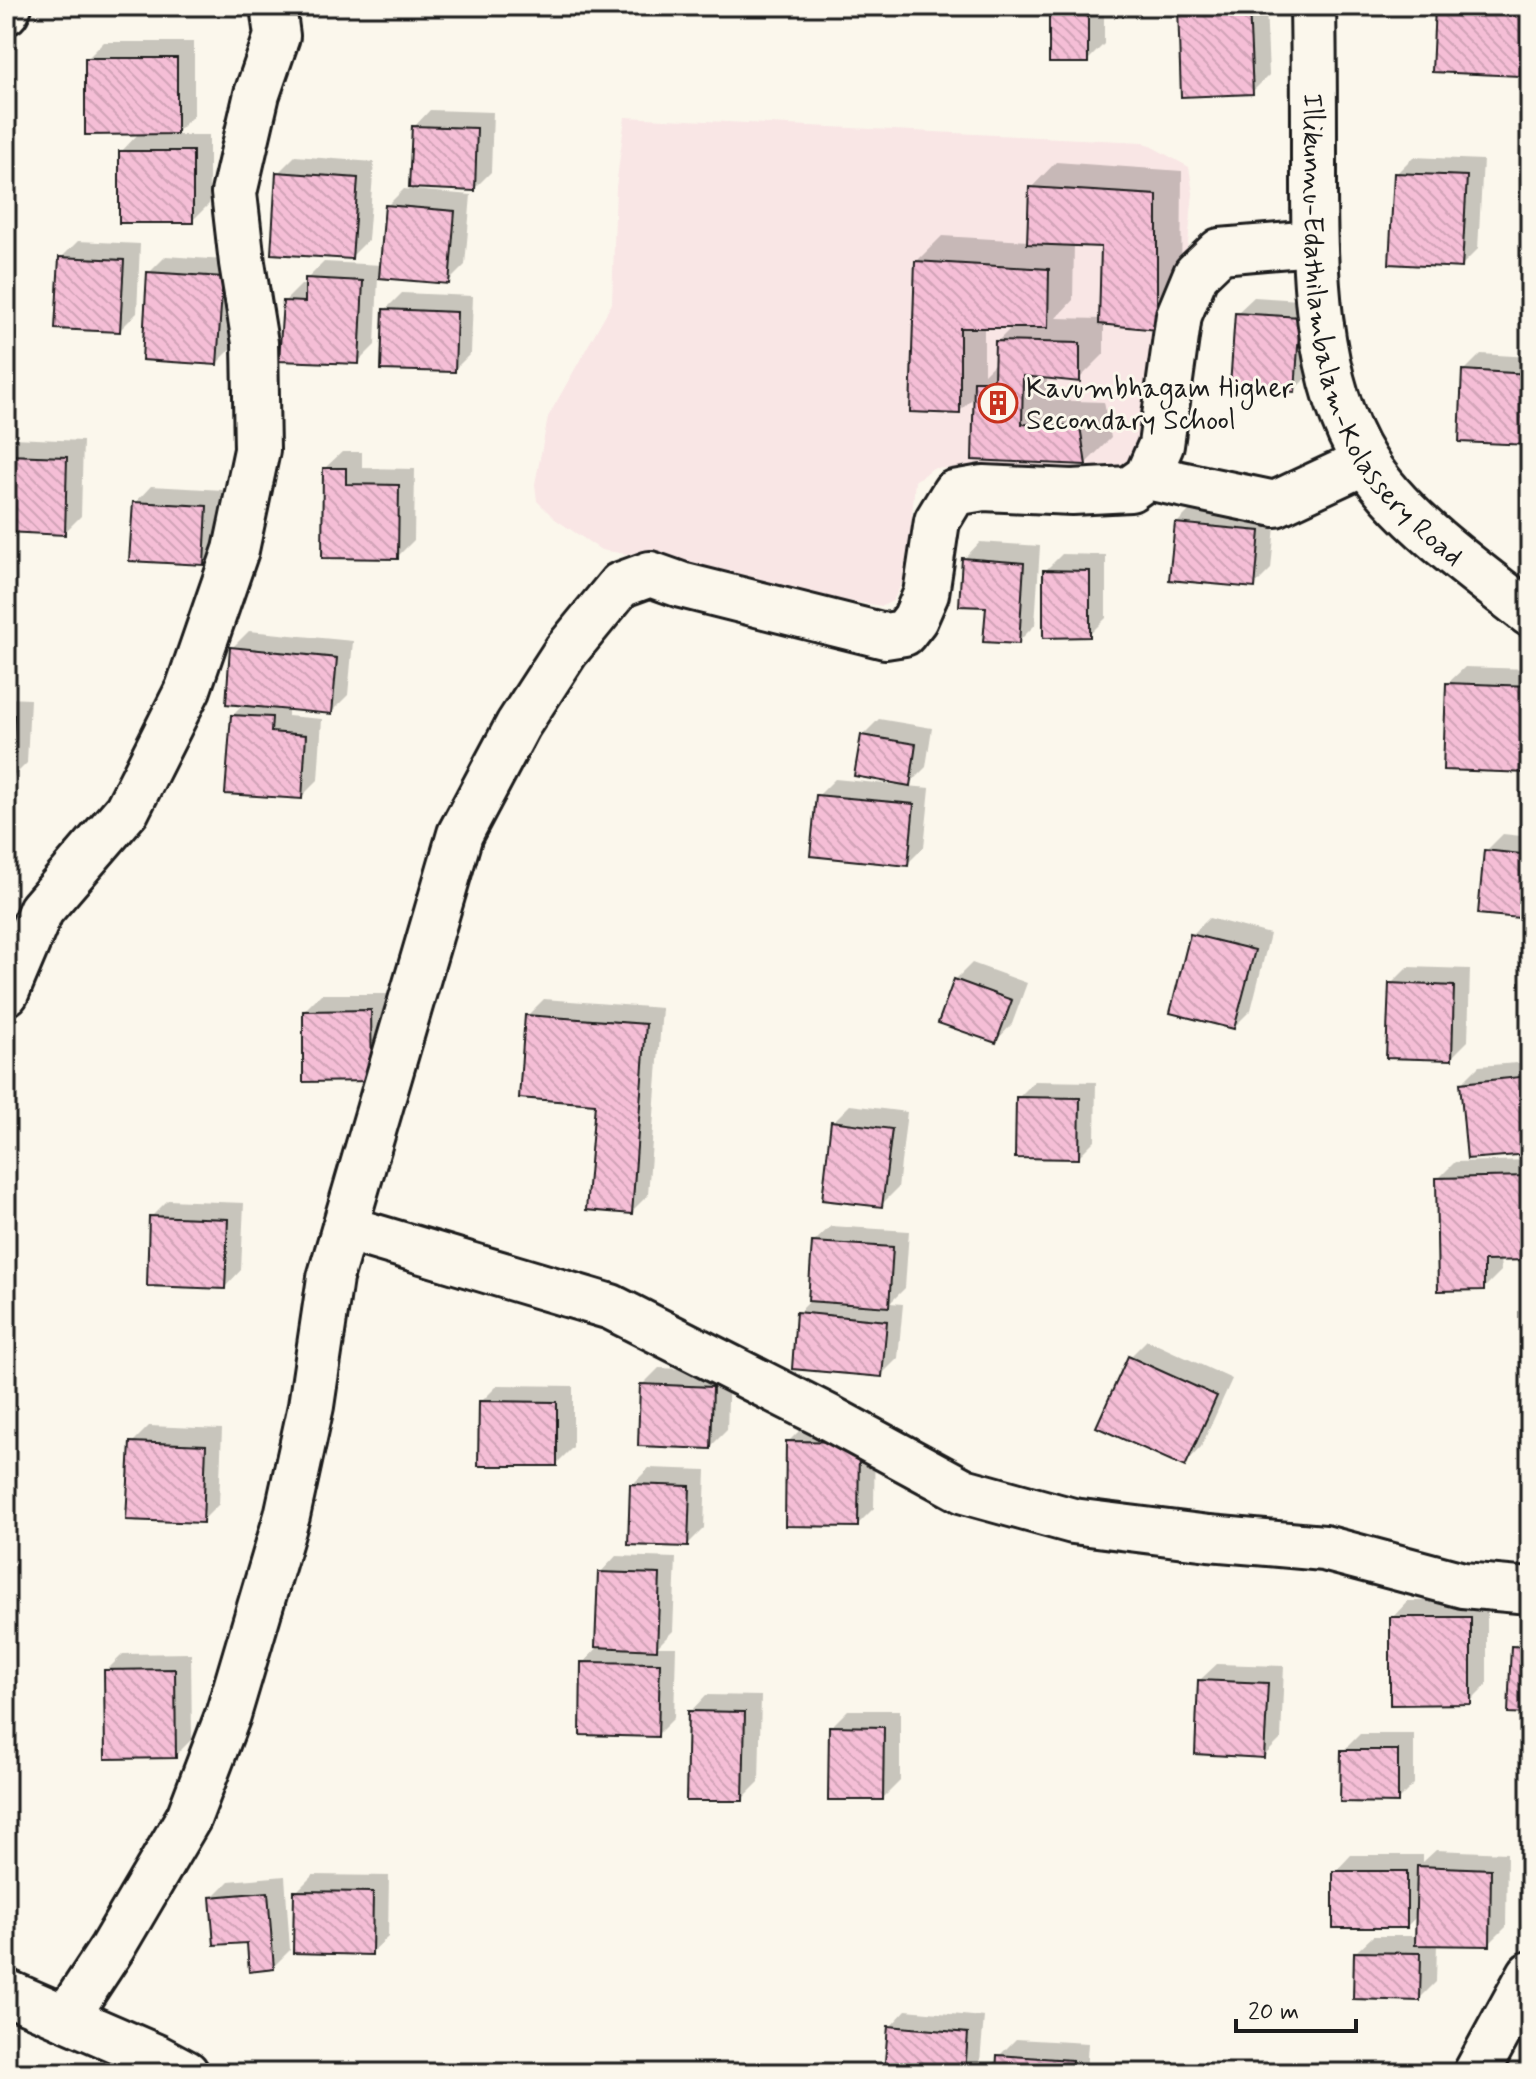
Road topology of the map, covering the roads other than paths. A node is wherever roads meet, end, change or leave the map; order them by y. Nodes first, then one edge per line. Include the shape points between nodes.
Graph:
1 (9, 6) edge
2 (273, 6) edge
3 (1313, 6) edge
4 (6, 12) edge
5 (1313, 243) junction
6 (1365, 462) junction
7 (1147, 477) junction
8 (1530, 614) edge
9 (6, 993) edge
10 (345, 1228) junction
11 (1530, 1591) edge
12 (1530, 1976) edge
13 (6, 1992) edge
14 (66, 2018) junction
15 (186, 2073) edge
16 (1476, 2073) edge

1 - 4 street
2 - 9 street via 277,36 234,193 255,343 257,450 236,550 188,689 127,810 41,910
3 - 5 street, Illikunnu-Edathilambalam-Kolassery Road
5 - 6 street, Illikunnu-Edathilambalam-Kolassery Road via 1326,353 1339,407
5 - 7 street via 1220,251 1196,274 1179,315 1161,445
6 - 7 street via 1275,504
6 - 8 street, Illikunnu-Edathilambalam-Kolassery Road via 1405,510
7 - 10 street via 1130,489 983,488 954,493 937,521 926,594 904,633 885,636 650,574 620,585 566,651 518,725 460,834
10 - 11 street via 611,1307 964,1491 1073,1521 1324,1548 1463,1585
10 - 14 street via 330,1278 311,1406 287,1516 228,1715 189,1817
12 - 16 street
13 - 14 street
14 - 15 street

